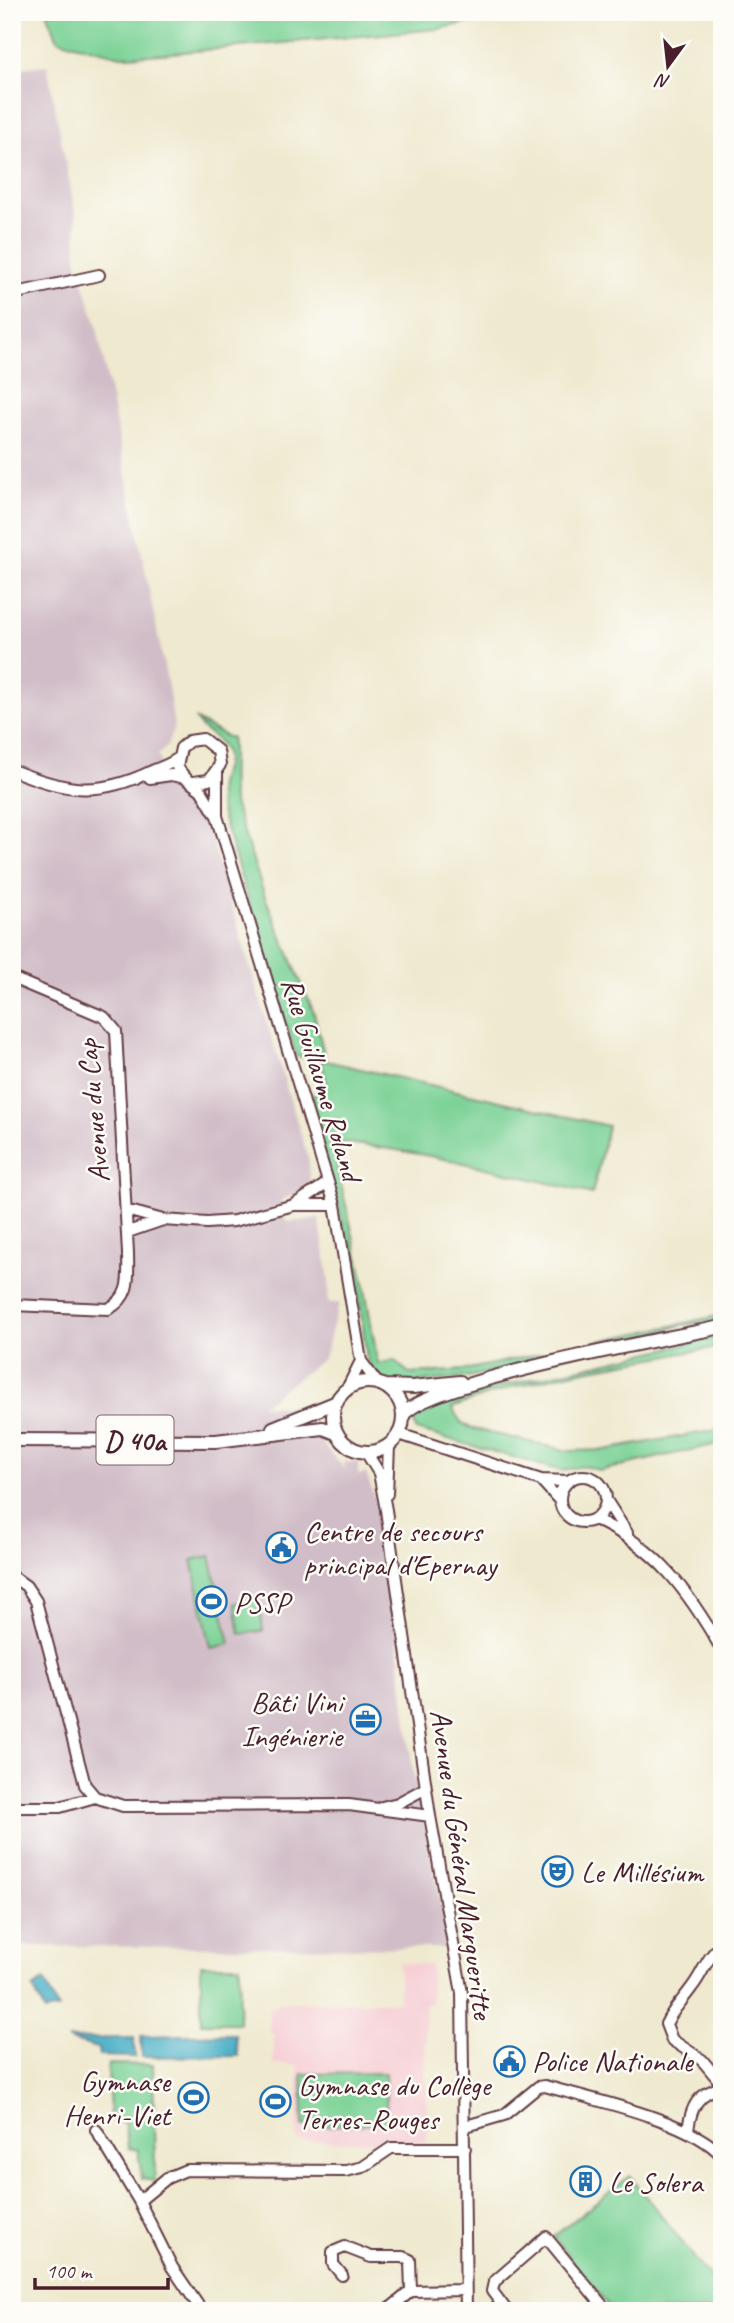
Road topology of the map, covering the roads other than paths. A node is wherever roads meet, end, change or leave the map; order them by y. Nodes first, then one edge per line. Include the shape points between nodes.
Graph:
1 (99, 275) dead end
2 (12, 294) edge
3 (177, 759) junction
4 (12, 770) edge
5 (217, 772) junction
6 (144, 778) junction
7 (189, 780) junction
8 (217, 816) junction
9 (12, 978) edge
10 (328, 1183) junction
11 (293, 1205) junction
12 (335, 1205) junction
13 (125, 1210) junction
14 (163, 1220) junction
15 (128, 1232) junction
16 (12, 1305) edge
17 (722, 1327) edge
18 (360, 1361) junction
19 (484, 1379) junction
20 (380, 1384) junction
21 (347, 1389) junction
22 (337, 1402) junction
23 (403, 1415) junction
24 (336, 1433) junction
25 (257, 1434) junction
26 (399, 1434) junction
27 (12, 1440) edge
28 (388, 1446) junction
29 (366, 1452) junction
30 (541, 1480) junction
31 (568, 1481) junction
32 (606, 1500) junction
33 (560, 1502) junction
34 (386, 1510) junction
35 (594, 1519) junction
36 (627, 1533) junction
37 (12, 1576) edge
38 (722, 1650) edge
39 (426, 1788) junction
40 (95, 1797) junction
41 (12, 1807) edge
42 (376, 1808) junction
43 (430, 1816) junction
44 (722, 1945) edge
45 (722, 2085) edge
46 (466, 2126) junction
47 (96, 2130) dead end
48 (688, 2130) junction
49 (465, 2148) junction
50 (722, 2156) edge
51 (139, 2201) junction
52 (342, 2276) dead end
53 (465, 2290) junction
54 (411, 2291) junction
55 (202, 2311) edge
56 (387, 2311) edge
57 (466, 2311) edge
58 (507, 2311) edge
59 (607, 2311) edge

1 - 2 street
3 - 5 street via 185,743 203,739 218,751
3 - 6 street
3 - 7 street via 177,767
4 - 6 street via 52,786 78,790
5 - 7 street via 209,780
5 - 8 street, Rue Guillaume Roland
6 - 7 street via 171,775
7 - 8 street, Rue Guillaume Roland
8 - 10 street, Rue Guillaume Roland
9 - 13 street, Avenue du Cap via 104,1017 116,1031
10 - 11 street
10 - 12 street, Rue Guillaume Roland
11 - 12 street
11 - 14 street via 234,1222
12 - 18 street, Rue Guillaume Roland
13 - 14 street
13 - 15 street, Avenue du Cap
14 - 15 street
15 - 16 street, Avenue du Cap via 128,1289 121,1301 98,1310
17 - 19 main road
18 - 20 street
18 - 21 street
19 - 20 main road via 413,1387
19 - 23 main road via 427,1398
20 - 21 main road via 366,1382
20 - 23 main road via 398,1399
21 - 22 main road
22 - 24 main road via 333,1413
22 - 25 main road, D 40a
23 - 26 main road
24 - 25 main road, D 40a via 323,1428
24 - 29 main road via 349,1447
25 - 27 main road, D 40a via 216,1441
26 - 28 main road
26 - 30 street
28 - 29 main road
28 - 34 street, Avenue du Général Margueritte
29 - 34 street, Avenue du Général Margueritte via 379,1472
30 - 31 street
30 - 33 street
31 - 32 street via 589,1477 602,1486
31 - 33 street
32 - 35 street
32 - 36 street
33 - 35 street via 572,1519
34 - 39 street, Avenue du Général Margueritte
35 - 36 street
36 - 38 street via 681,1587
37 - 40 street via 36,1601 85,1785
39 - 42 street
39 - 43 street, Avenue du Général Margueritte
40 - 41 street via 60,1807
40 - 42 street via 123,1806
42 - 43 street
43 - 46 street, Avenue du Général Margueritte via 462,1993
44 - 45 street via 708,1957 666,2024 672,2040 702,2060
45 - 48 street via 697,2098
46 - 48 street via 504,2115 545,2086
46 - 49 street, Avenue du Général Margueritte
47 - 51 street
48 - 50 street
49 - 51 street via 391,2148 363,2167 346,2171 186,2170 167,2178
49 - 53 street, Avenue du Général Margueritte
51 - 55 street via 172,2267
52 - 54 street via 333,2264 337,2248 345,2246 371,2257 403,2257 410,2260
53 - 54 street
53 - 57 street, Avenue du Général Margueritte
54 - 56 street
58 - 59 street via 492,2291 494,2282 546,2236

